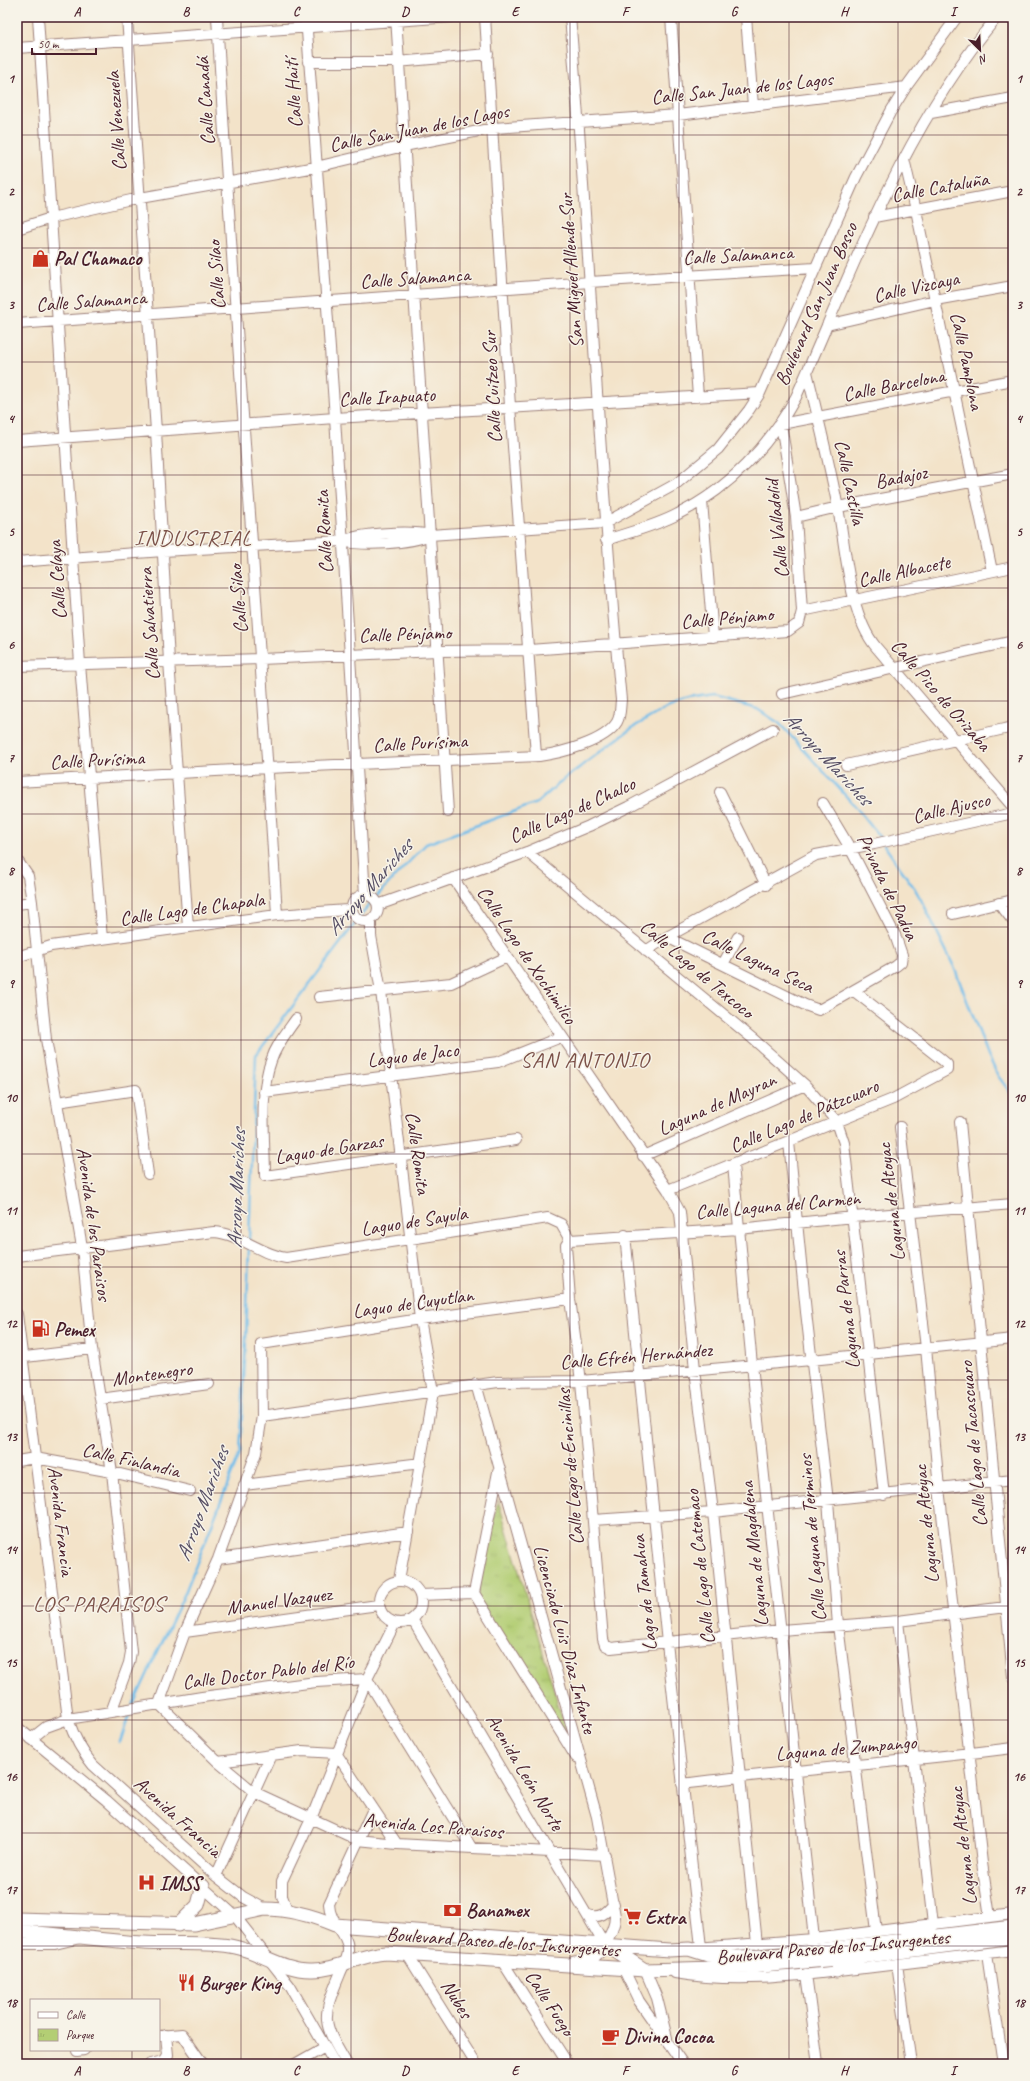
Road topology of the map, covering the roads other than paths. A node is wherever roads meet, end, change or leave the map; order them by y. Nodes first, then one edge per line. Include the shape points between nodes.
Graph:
1 (38, 17) edge
2 (127, 17) edge
3 (217, 17) edge
4 (306, 17) edge
5 (451, 17) edge
6 (485, 17) edge
7 (570, 17) edge
8 (671, 17) edge
9 (746, 17) edge
10 (957, 17) edge
11 (997, 17) edge
12 (396, 19) edge
13 (306, 28) junction
14 (218, 35) junction
15 (128, 40) junction
16 (40, 46) junction
17 (17, 48) edge
18 (488, 54) junction
19 (308, 62) junction
20 (398, 62) junction
21 (906, 87) junction
22 (1013, 98) edge
23 (753, 106) junction
24 (931, 113) junction
25 (678, 115) junction
26 (579, 122) junction
27 (494, 128) junction
28 (404, 146) junction
29 (904, 159) junction
30 (316, 166) junction
31 (228, 184) junction
32 (1013, 191) edge
33 (140, 198) junction
34 (916, 210) junction
35 (874, 217) junction
36 (51, 218) junction
37 (17, 229) edge
38 (815, 268) junction
39 (688, 276) junction
40 (590, 282) junction
41 (1013, 286) edge
42 (504, 290) junction
43 (415, 297) junction
44 (935, 300) junction
45 (325, 302) junction
46 (237, 308) junction
47 (148, 314) junction
48 (59, 322) junction
49 (17, 324) edge
50 (827, 325) junction
51 (807, 372) junction
52 (1013, 380) edge
53 (955, 391) junction
54 (760, 392) junction
55 (698, 397) junction
56 (598, 402) junction
57 (510, 406) junction
58 (420, 414) junction
59 (818, 417) junction
60 (335, 418) junction
61 (781, 424) junction
62 (243, 426) junction
63 (156, 431) junction
64 (65, 437) junction
65 (17, 441) edge
66 (1013, 474) edge
67 (973, 482) junction
68 (702, 501) junction
69 (838, 507) junction
70 (796, 517) junction
71 (605, 523) junction
72 (519, 528) junction
73 (430, 535) junction
74 (606, 540) junction
75 (342, 541) junction
76 (251, 547) junction
77 (163, 551) junction
78 (74, 558) junction
79 (17, 562) edge
80 (1013, 567) edge
81 (992, 572) junction
82 (855, 599) junction
83 (802, 611) junction
84 (713, 637) junction
85 (1013, 641) edge
86 (616, 645) junction
87 (529, 650) junction
88 (437, 651) junction
89 (349, 654) junction
90 (261, 659) junction
91 (169, 661) junction
92 (80, 664) junction
93 (17, 666) edge
94 (894, 667) junction
95 (782, 694) dead end
96 (1013, 728) edge
97 (773, 729) dead end
98 (957, 740) junction
99 (536, 755) junction
100 (443, 760) junction
101 (358, 764) junction
102 (846, 765) dead end
103 (268, 768) junction
104 (178, 773) junction
105 (90, 779) junction
106 (17, 782) edge
107 (720, 792) dead end
108 (823, 803) dead end
109 (1013, 807) edge
110 (448, 812) dead end
111 (1013, 813) edge
112 (850, 848) junction
113 (528, 852) junction
114 (17, 860) edge
115 (454, 878) junction
116 (766, 885) junction
117 (367, 895) junction
118 (1013, 900) edge
119 (32, 902) junction
120 (999, 903) junction
121 (17, 904) edge
122 (378, 904) junction
123 (352, 910) junction
124 (953, 914) dead end
125 (277, 915) junction
126 (366, 920) junction
127 (1013, 921) edge
128 (188, 927) junction
129 (667, 937) junction
130 (738, 937) dead end
131 (102, 939) junction
132 (38, 949) junction
133 (646, 951) junction
134 (17, 958) edge
135 (507, 958) junction
136 (723, 964) junction
137 (380, 991) junction
138 (854, 992) junction
139 (319, 997) dead end
140 (296, 1019) dead end
141 (561, 1038) junction
142 (390, 1075) junction
143 (805, 1085) junction
144 (264, 1092) junction
145 (57, 1102) junction
146 (838, 1122) junction
147 (960, 1122) dead end
148 (900, 1127) dead end
149 (516, 1140) dead end
150 (789, 1142) junction
151 (399, 1156) junction
152 (643, 1156) junction
153 (733, 1165) junction
154 (148, 1174) dead end
155 (668, 1190) junction
156 (1013, 1204) edge
157 (969, 1208) junction
158 (910, 1212) junction
159 (853, 1217) junction
160 (797, 1223) junction
161 (739, 1229) junction
162 (683, 1231) junction
163 (625, 1235) junction
164 (411, 1240) junction
165 (570, 1240) junction
166 (82, 1247) junction
167 (17, 1256) edge
168 (570, 1299) junction
169 (17, 1314) edge
170 (420, 1319) junction
171 (1013, 1339) edge
172 (982, 1341) junction
173 (926, 1348) junction
174 (92, 1349) junction
175 (869, 1353) junction
176 (20, 1358) edge
177 (811, 1360) junction
178 (752, 1365) junction
179 (695, 1370) junction
180 (640, 1375) junction
181 (581, 1381) junction
182 (209, 1384) dead end
183 (476, 1384) junction
184 (433, 1392) junction
185 (100, 1399) junction
186 (262, 1416) junction
187 (35, 1458) junction
188 (17, 1461) edge
189 (421, 1463) junction
190 (499, 1470) junction
191 (112, 1472) junction
192 (1013, 1480) edge
193 (994, 1482) junction
194 (244, 1485) junction
195 (939, 1488) junction
196 (190, 1492) dead end
197 (884, 1495) junction
198 (828, 1501) junction
199 (767, 1505) junction
200 (713, 1512) junction
201 (654, 1516) junction
202 (593, 1520) junction
203 (408, 1532) junction
204 (218, 1559) junction
205 (399, 1580) junction
206 (474, 1593) junction
207 (420, 1595) junction
208 (378, 1604) junction
209 (1010, 1607) edge
210 (954, 1613) junction
211 (412, 1619) junction
212 (898, 1621) junction
213 (395, 1623) junction
214 (838, 1625) junction
215 (781, 1630) junction
216 (185, 1632) junction
217 (726, 1637) junction
218 (667, 1643) junction
219 (1013, 1677) edge
220 (367, 1679) junction
221 (159, 1704) junction
222 (111, 1712) junction
223 (68, 1719) junction
224 (17, 1727) edge
225 (31, 1740) junction
226 (1013, 1748) edge
227 (336, 1753) junction
228 (971, 1754) junction
229 (271, 1755) junction
230 (914, 1760) junction
231 (218, 1762) junction
232 (581, 1765) junction
233 (855, 1766) junction
234 (797, 1771) junction
235 (740, 1777) junction
236 (682, 1784) junction
237 (254, 1792) junction
238 (373, 1809) junction
239 (310, 1819) junction
240 (358, 1840) junction
241 (397, 1844) junction
242 (471, 1847) junction
243 (552, 1854) junction
244 (605, 1855) junction
245 (216, 1876) junction
246 (202, 1886) junction
247 (614, 1904) junction
248 (265, 1909) junction
249 (287, 1910) junction
250 (1013, 1914) edge
251 (588, 1915) junction
252 (235, 1916) junction
253 (990, 1917) junction
254 (17, 1919) edge
255 (933, 1924) junction
256 (178, 1925) junction
257 (335, 1925) junction
258 (1013, 1927) edge
259 (876, 1931) junction
260 (17, 1932) edge
261 (84, 1936) junction
262 (1013, 1937) edge
263 (814, 1939) junction
264 (897, 1941) junction
265 (17, 1944) edge
266 (604, 1944) junction
267 (757, 1944) junction
268 (695, 1948) junction
269 (1013, 1950) edge
270 (407, 1954) junction
271 (986, 1954) junction
272 (868, 1956) junction
273 (270, 1960) junction
274 (502, 1961) junction
275 (344, 1964) junction
276 (897, 1964) junction
277 (556, 1966) junction
278 (624, 1970) junction
279 (651, 1970) junction
280 (836, 1971) junction
281 (806, 1974) junction
282 (163, 2036) edge
283 (666, 2038) junction
284 (324, 2047) junction
285 (679, 2063) edge
286 (150, 2064) edge
287 (203, 2064) edge
288 (295, 2064) edge
289 (335, 2064) edge
290 (347, 2064) edge
291 (476, 2064) edge
292 (568, 2064) edge
293 (818, 2064) edge
294 (911, 2064) edge
295 (1003, 2064) edge

1 - 16 street, Calle Celaya
2 - 15 street, Calle Venezuela
3 - 14 street, Calle Canadá
4 - 13 street, Calle Haití
5 - 12 street
6 - 18 street, Calle Cuitzeo Sur
7 - 26 street, San Miguel Allende Sur
8 - 25 street
9 - 23 street
10 - 21 street, Boulevard San Juan Bosco
11 - 24 street, Boulevard San Juan Bosco via 962,61
12 - 13 street
12 - 20 street
13 - 14 street
13 - 19 street, Calle Haití
14 - 15 street
14 - 31 street, Calle Canadá
15 - 16 street
15 - 33 street, Calle Venezuela
16 - 17 street
16 - 36 street, Calle Celaya
18 - 20 street
18 - 27 street, Calle Cuitzeo Sur
19 - 20 street
19 - 30 street, Calle Haití
20 - 28 street
21 - 23 street, Calle San Juan de los Lagos
21 - 38 street, Boulevard San Juan Bosco via 856,177
22 - 24 street
23 - 25 street, Calle San Juan de los Lagos
24 - 29 street, Boulevard San Juan Bosco
25 - 26 street, Calle San Juan de los Lagos
25 - 39 street
26 - 27 street, Calle San Juan de los Lagos
26 - 40 street, San Miguel Allende Sur
27 - 28 street, Calle San Juan de los Lagos
27 - 42 street, Calle Cuitzeo Sur
28 - 30 street, Calle San Juan de los Lagos
28 - 43 street
29 - 34 street, Calle Pamplona
29 - 35 street, Boulevard San Juan Bosco
30 - 31 street, Calle San Juan de los Lagos
30 - 45 street, Calle Romita
31 - 33 street, Calle San Juan de los Lagos
31 - 46 street, Calle Silao
32 - 34 street, Calle Cataluña
33 - 36 street, Calle San Juan de los Lagos
33 - 47 street, Calle Salvatierra
34 - 35 street, Calle Cataluña
34 - 44 street, Calle Pamplona
35 - 50 street, Boulevard San Juan Bosco
36 - 37 street, Calle San Juan de los Lagos
36 - 48 street, Calle Celaya
38 - 39 street, Calle Salamanca
38 - 54 street, Boulevard San Juan Bosco
39 - 40 street, Calle Salamanca
39 - 55 street
40 - 42 street, Calle Salamanca
40 - 56 street, San Miguel Allende Sur
41 - 44 street, Calle Vizcaya
42 - 43 street, Calle Salamanca
42 - 57 street, Calle Cuitzeo Sur
43 - 45 street, Calle Salamanca
43 - 58 street
44 - 50 street, Calle Vizcaya
44 - 53 street, Calle Pamplona
45 - 46 street, Calle Salamanca
45 - 60 street, Calle Romita
46 - 47 street, Calle Salamanca
46 - 62 street, Calle Silao
47 - 48 street, Calle Salamanca
47 - 63 street, Calle Salvatierra
48 - 49 street, Calle Salamanca
48 - 64 street, Calle Celaya
50 - 51 street, Boulevard San Juan Bosco
51 - 59 street, Calle Castilla
51 - 61 street, Boulevard San Juan Bosco
52 - 53 street, Calle Barcelona
53 - 59 street, Calle Barcelona
53 - 67 street, Calle Pamplona
54 - 55 street, Calle Irapuato
54 - 71 street, Boulevard San Juan Bosco via 738,426 700,466 676,484
55 - 56 street, Calle Irapuato
56 - 57 street, Calle Irapuato
56 - 71 street, San Miguel Allende Sur
57 - 58 street, Calle Irapuato
57 - 72 street, Calle Cuitzeo Sur
58 - 60 street, Calle Irapuato
58 - 73 street
59 - 61 street, Calle Barcelona
59 - 69 street, Calle Castilla
60 - 62 street, Calle Irapuato
60 - 75 street, Calle Romita
61 - 68 street, Boulevard San Juan Bosco via 750,461
61 - 70 street, Calle Valladolid
62 - 63 street, Calle Irapuato
62 - 76 street, Calle Silao
63 - 64 street, Calle Irapuato
63 - 77 street, Calle Salvatierra
64 - 65 street, Calle Irapuato
64 - 78 street, Calle Celaya
66 - 67 street, Badajoz
67 - 69 street, Badajoz
67 - 81 street, Calle Pamplona
68 - 74 street, Boulevard San Juan Bosco via 678,515
68 - 84 street
69 - 70 street, Badajoz
69 - 82 street, Calle Castilla
70 - 83 street, Calle Valladolid
71 - 72 street
71 - 74 street, Calle Purísima
72 - 73 street
72 - 87 street, Calle Cuitzeo Sur
73 - 75 street via 418,532 353,536
73 - 88 street
74 - 86 street, Calle Purísima
75 - 76 street
75 - 89 street, Calle Romita
76 - 77 street
76 - 90 street, Calle Silao
77 - 78 street
77 - 91 street, Calle Salvatierra
78 - 79 street
78 - 92 street, Calle Celaya
80 - 81 street, Calle Albacete
81 - 82 street, Calle Albacete
82 - 83 street, Calle Albacete
82 - 94 street, Calle Pico de Orizaba via 867,637
83 - 84 street, Calle Pénjamo via 799,623 788,631
84 - 86 street, Calle Pénjamo
85 - 94 street
86 - 87 street, Calle Pénjamo
86 - 99 street, Calle Purísima via 621,700 617,722 606,732 587,742 562,752
87 - 88 street, Calle Pénjamo
87 - 99 street, Calle Cuitzeo Sur
88 - 89 street, Calle Pénjamo
88 - 100 street
89 - 90 street, Calle Pénjamo
89 - 101 street, Calle Romita
90 - 91 street, Calle Pénjamo
90 - 103 street, Calle Silao
91 - 92 street, Calle Pénjamo
91 - 104 street, Calle Salvatierra
92 - 93 street, Calle Pénjamo
92 - 105 street, Calle Celaya
94 - 95 street
94 - 98 street, Calle Pico de Orizaba
96 - 98 street
97 - 113 street, Calle Lago de Chalco via 628,808
98 - 102 street
98 - 109 street, Calle Pico de Orizaba
99 - 100 street, Calle Purísima
100 - 101 street, Calle Purísima
100 - 110 street
101 - 103 street, Calle Purísima
101 - 117 street, Calle Romita
103 - 104 street, Calle Purísima
103 - 125 street, Calle Silao
104 - 105 street, Calle Purísima
104 - 128 street, Calle Salvatierra
105 - 106 street, Calle Purísima
105 - 131 street, Calle Celaya
107 - 116 street
108 - 112 street, Privada de Padua
111 - 112 street, Calle Ajusco
112 - 116 street, Calle Ajusco via 816,855
112 - 138 street, Privada de Padua via 895,935 902,955 901,962 896,966
113 - 115 street, Calle Lago de Chalco
113 - 133 street, Calle Lago de Texcoco
114 - 119 street, Avenida de los Paraisos via 28,876
115 - 122 street, Calle Lago de Chalco
115 - 135 street, Calle Lago de Xochimilco
116 - 129 street, Calle Ajusco
117 - 122 street
117 - 123 street via 354,900
118 - 120 street
119 - 121 street
119 - 132 street, Avenida de los Paraisos
120 - 124 street
120 - 127 street
122 - 126 street via 378,912
123 - 125 street, Calle Lago de Chapala
123 - 126 street
125 - 128 street, Calle Lago de Chapala
126 - 137 street, Calle Romita
128 - 131 street, Calle Lago de Chapala
129 - 133 street, Calle Ajusco
129 - 136 street, Calle Laguna Seca
130 - 136 street
131 - 132 street, Calle Lago de Chapala
132 - 134 street
132 - 145 street, Avenida de los Paraisos via 46,1039
133 - 143 street, Calle Lago de Texcoco
135 - 137 street via 451,982
135 - 141 street, Calle Lago de Xochimilco
136 - 138 street, Calle Laguna Seca via 818,1010
137 - 139 street
137 - 142 street, Calle Romita
138 - 146 street, Calle Lago de Pátzcuaro via 941,1059 947,1070 893,1099
140 - 144 street via 270,1061
141 - 142 street, Laguo de Jaco via 498,1062
141 - 152 street, Calle Lago de Xochimilco
142 - 144 street, Laguo de Jaco
142 - 151 street, Calle Romita
143 - 146 street, Calle Lago de Texcoco
143 - 152 street, Laguna de Mayran
144 - 151 street, Laguo de Garzas via 265,1176
145 - 154 street via 136,1090
145 - 166 street, Avenida de los Paraisos
146 - 150 street, Calle Lago de Pátzcuaro
146 - 159 street, Laguna de Parras via 844,1143
147 - 157 street, Calle Lago de Tacascuaro
148 - 158 street, Laguna de Atoyac
149 - 151 street, Laguo de Garzas
150 - 153 street, Calle Lago de Pátzcuaro
150 - 160 street, Calle Laguna de Terminos
151 - 164 street, Calle Romita
152 - 155 street, Calle Lago de Xochimilco
153 - 155 street, Calle Lago de Pátzcuaro
153 - 161 street, Laguna de Magdalena
155 - 162 street, Calle Lago de Catemaco via 678,1205
156 - 157 street, Calle Laguna del Carmen
157 - 158 street, Calle Laguna del Carmen
157 - 172 street, Calle Lago de Tacascuaro
158 - 159 street, Calle Laguna del Carmen
158 - 173 street, Laguna de Atoyac
159 - 160 street, Calle Laguna del Carmen
159 - 175 street, Laguna de Parras
160 - 161 street, Calle Laguna del Carmen
160 - 177 street, Calle Laguna de Terminos
161 - 162 street, Calle Laguna del Carmen
161 - 178 street, Laguna de Magdalena
162 - 163 street, Calle Laguna del Carmen
162 - 179 street, Calle Lago de Catemaco
163 - 165 street, Calle Laguna del Carmen
163 - 180 street, Lago de Tamahua
164 - 165 street, Laguo de Sayula via 548,1218 561,1224
164 - 166 street, Laguo de Sayula via 286,1258 278,1257 236,1237 214,1232
164 - 170 street, Calle Romita
165 - 168 street, Calle Lago de Encinillas via 566,1245
166 - 167 street, Laguo de Sayula
166 - 174 street, Avenida de los Paraisos
168 - 170 street, Laguo de Cuyutlan
168 - 181 street, Calle Lago de Encinillas
169 - 176 street, Avenida Francia
170 - 184 street, Calle Romita
170 - 186 street, Laguo de Cuyutlan via 261,1344
171 - 172 street, Calle Efrén Hernández
172 - 173 street, Calle Efrén Hernández
172 - 193 street, Calle Lago de Tacascuaro
173 - 175 street, Calle Efrén Hernández
173 - 195 street, Laguna de Atoyac
174 - 176 street
174 - 185 street, Avenida de los Paraisos
175 - 177 street, Calle Efrén Hernández
175 - 197 street, Laguna de Parras
176 - 187 street, Avenida Francia
177 - 178 street, Calle Efrén Hernández
177 - 198 street, Calle Laguna de Terminos
178 - 179 street, Calle Efrén Hernández
178 - 199 street, Laguna de Magdalena
179 - 180 street, Calle Efrén Hernández
179 - 200 street, Calle Lago de Catemaco
180 - 181 street, Calle Efrén Hernández
180 - 201 street, Lago de Tamahua
181 - 183 street, Calle Efrén Hernández
181 - 202 street, Calle Lago de Encinillas
182 - 185 street, Montenegro
183 - 184 street, Calle Efrén Hernández
183 - 190 street, Licenciado Luis Díaz Infante
184 - 186 street, Calle Efrén Hernández
184 - 189 street, Calle Romita
185 - 191 street, Avenida de los Paraisos
186 - 194 street via 256,1453
187 - 188 street, Calle Finlandia
187 - 191 street, Calle Finlandia
187 - 223 street, Avenida Francia
189 - 194 street
189 - 203 street, Calle Romita
190 - 206 street
190 - 232 street, Licenciado Luis Díaz Infante
191 - 196 street, Calle Finlandia
191 - 222 street, Avenida de los Paraisos via 131,1652
192 - 193 street
193 - 195 street
193 - 209 street, Calle Lago de Tacascuaro
194 - 204 street
195 - 197 street
195 - 210 street, Laguna de Atoyac
197 - 198 street
198 - 199 street
198 - 214 street, Calle Laguna de Terminos
199 - 200 street
199 - 215 street, Laguna de Magdalena
200 - 201 street
200 - 217 street, Calle Lago de Catemaco
201 - 202 street
201 - 218 street, Lago de Tamahua
202 - 218 street, Calle Lago de Encinillas via 605,1645 611,1648
203 - 204 street
203 - 205 street, Calle Romita
204 - 216 street
205 - 207 street via 412,1584
205 - 208 street via 386,1585 381,1591
206 - 207 street
206 - 232 street
207 - 211 street via 420,1608
208 - 213 street via 384,1617
208 - 216 street, Manuel Vazquez
209 - 210 street
209 - 219 street, Calle Lago de Tacascuaro
210 - 212 street
210 - 228 street, Laguna de Atoyac
211 - 213 street
211 - 243 street, Avenida León Norte
212 - 214 street
212 - 230 street
213 - 220 street
214 - 215 street
214 - 233 street, Calle Laguna de Terminos
215 - 217 street
215 - 234 street, Laguna de Magdalena
216 - 221 street
217 - 218 street
217 - 235 street, Calle Lago de Catemaco
218 - 236 street, Lago de Tamahua
220 - 221 street, Calle Doctor Pablo del Río via 316,1682
220 - 227 street
220 - 242 street, Calle Doctor Pablo del Río
221 - 222 street, Calle Doctor Pablo del Río
221 - 231 street, Avenida Los Paraisos
222 - 223 street, Calle Doctor Pablo del Río
223 - 225 street, Calle Doctor Pablo del Río via 46,1726
223 - 245 street, Avenida Francia via 80,1749 93,1766
224 - 225 street
225 - 246 street via 106,1800
226 - 228 street, Laguna de Zumpango
227 - 229 street via 302,1751
227 - 238 street
227 - 239 street
228 - 230 street, Laguna de Zumpango
228 - 253 street, Laguna de Atoyac
229 - 231 street
229 - 237 street
230 - 233 street, Laguna de Zumpango
230 - 255 street
231 - 237 street, Avenida Los Paraisos
232 - 244 street, Licenciado Luis Díaz Infante via 597,1817
233 - 234 street, Laguna de Zumpango
233 - 259 street, Calle Laguna de Terminos
234 - 235 street, Laguna de Zumpango
234 - 263 street, Laguna de Magdalena
235 - 236 street, Laguna de Zumpango
235 - 267 street, Calle Lago de Catemaco
236 - 268 street, Lago de Tamahua
237 - 239 street, Avenida Los Paraisos
237 - 245 street
238 - 240 street
238 - 241 street
239 - 240 street, Avenida Los Paraisos
239 - 249 street via 282,1881 282,1896
240 - 241 street, Avenida Los Paraisos
240 - 257 street via 331,1898 329,1911
241 - 242 street, Avenida Los Paraisos
242 - 243 street, Avenida Los Paraisos
243 - 244 street, Avenida Los Paraisos
243 - 251 street, Avenida León Norte
244 - 247 street, Licenciado Luis Díaz Infante
245 - 248 street, Avenida Francia via 243,1897
246 - 252 street
246 - 256 main road via 198,1905
247 - 251 street via 603,1914 594,1917
247 - 266 street, Licenciado Luis Díaz Infante via 615,1924
248 - 249 main road, Boulevard Paseo de los Insurgentes
248 - 252 main road, Boulevard Paseo de los Insurgentes
249 - 257 main road, Boulevard Paseo de los Insurgentes via 313,1916
250 - 253 street, Boulevard Paseo de los Insurgentes
251 - 266 street, Avenida León Norte
252 - 256 main road, Boulevard Paseo de los Insurgentes
252 - 273 street
253 - 255 street, Boulevard Paseo de los Insurgentes
254 - 256 main road, Boulevard Paseo de los Insurgentes
255 - 259 street, Boulevard Paseo de los Insurgentes
255 - 264 main road
257 - 266 main road, Boulevard Paseo de los Insurgentes
257 - 275 street via 343,1934 348,1947
258 - 264 main road, Boulevard Paseo de los Insurgentes
259 - 263 street, Boulevard Paseo de los Insurgentes
260 - 261 main road, Boulevard Paseo de los Insurgentes
261 - 265 street via 55,1944
261 - 273 main road, Boulevard Paseo de los Insurgentes via 143,1943 235,1947
262 - 272 main road, Boulevard Paseo de los Insurgentes
263 - 267 street, Boulevard Paseo de los Insurgentes
264 - 268 main road, Boulevard Paseo de los Insurgentes via 767,1956 708,1955
266 - 268 main road, Boulevard Paseo de los Insurgentes
266 - 277 main road via 599,1953 588,1959
266 - 279 main road
267 - 268 street, Boulevard Paseo de los Insurgentes
269 - 271 street, Boulevard Paseo de los Insurgentes
270 - 274 main road, Boulevard Paseo de los Insurgentes
270 - 275 main road, Boulevard Paseo de los Insurgentes via 373,1954
270 - 291 street, Nubes
271 - 276 street, Boulevard Paseo de los Insurgentes
271 - 295 street
272 - 279 main road, Boulevard Paseo de los Insurgentes via 751,1967
272 - 280 main road
273 - 275 main road, Boulevard Paseo de los Insurgentes via 310,1970
273 - 284 street via 290,1986
274 - 277 main road, Boulevard Paseo de los Insurgentes
274 - 292 street, Calle Fuego
275 - 290 street via 326,2012 331,2038
276 - 280 street, Boulevard Paseo de los Insurgentes
276 - 294 street
277 - 278 main road, Boulevard Paseo de los Insurgentes
278 - 279 main road, Boulevard Paseo de los Insurgentes
278 - 283 street via 643,2007 656,2028
279 - 281 street, Boulevard Paseo de los Insurgentes via 726,1979
279 - 283 street
280 - 281 street, Boulevard Paseo de los Insurgentes
281 - 293 street
282 - 286 street via 168,2055 164,2061
282 - 287 street via 182,2034
283 - 285 street
284 - 288 street
284 - 289 street

